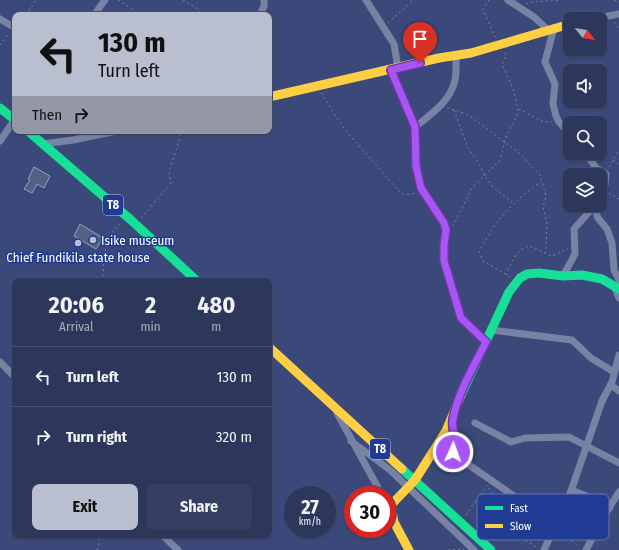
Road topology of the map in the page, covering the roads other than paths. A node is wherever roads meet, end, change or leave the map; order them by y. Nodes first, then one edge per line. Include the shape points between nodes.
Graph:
1 (105, 0) edge
2 (264, 0) edge
3 (366, 0) edge
4 (508, 0) edge
5 (96, 12) edge
6 (261, 12) edge
7 (619, 14) edge
8 (607, 16) edge
9 (0, 19) edge
10 (12, 26) edge
11 (563, 26) edge
12 (551, 29) junction
13 (457, 55) junction
14 (394, 69) junction
15 (272, 96) edge
16 (0, 108) edge
17 (12, 118) edge
18 (12, 124) edge
19 (563, 126) edge
20 (415, 127) junction
21 (31, 134) edge
22 (102, 134) edge
23 (0, 141) edge
24 (43, 144) junction
25 (589, 212) edge
26 (595, 212) edge
27 (563, 276) junction
28 (194, 278) edge
29 (617, 285) edge
30 (619, 298) edge
31 (491, 330) junction
32 (486, 342) junction
33 (272, 350) edge
34 (619, 355) edge
35 (0, 362) edge
36 (614, 372) junction
37 (12, 374) edge
38 (611, 385) junction
39 (619, 391) edge
40 (335, 409) junction
41 (453, 417) junction
42 (475, 423) dead end
43 (351, 441) junction
44 (586, 447) junction
45 (619, 463) edge
46 (415, 480) junction
47 (377, 486) edge
48 (408, 488) junction
49 (571, 490) junction
50 (619, 492) edge
51 (510, 494) edge
52 (569, 494) edge
53 (581, 494) edge
54 (396, 497) edge
55 (610, 508) edge
56 (396, 525) edge
57 (477, 537) edge
58 (165, 538) edge
59 (480, 540) edge
60 (549, 540) edge
61 (590, 540) edge
62 (473, 549) edge
63 (178, 550) edge
64 (409, 550) edge
65 (491, 550) edge
66 (544, 550) edge
67 (584, 550) edge

1 - 5 street
2 - 6 street
3 - 14 street via 395,48
4 - 12 street
7 - 8 street
9 - 10 street
11 - 12 main road
12 - 13 main road
12 - 19 street via 545,62 555,84 553,104
13 - 14 main road
13 - 20 street via 454,83 439,107
14 - 15 main road
14 - 20 street
16 - 17 main road
18 - 23 street
20 - 32 street via 418,177 423,191 444,223 444,261 461,318
21 - 24 main road, T8
22 - 24 street
24 - 28 main road, T8
25 - 27 street via 574,229 575,254
26 - 29 street via 607,229 612,243
27 - 29 main road via 589,276
27 - 31 main road via 539,273 527,274 520,278 509,292
29 - 30 street
31 - 32 main road
31 - 36 street via 572,340 591,358
32 - 41 main road
33 - 40 main road, T8
34 - 36 street
35 - 37 street
36 - 38 street
38 - 39 street
38 - 44 street via 602,401
40 - 43 street
40 - 46 main road, T8
41 - 46 main road
41 - 51 street via 452,427 456,442 453,452
42 - 44 street via 511,442 525,438 569,437
43 - 47 street
43 - 48 street via 374,457
44 - 45 street
44 - 49 street
46 - 48 main road
46 - 57 main road, T8
48 - 54 main road
48 - 62 street
49 - 52 street
49 - 53 street
50 - 55 street
56 - 64 main road
58 - 63 street
59 - 65 main road, T8
60 - 66 street
61 - 67 street

